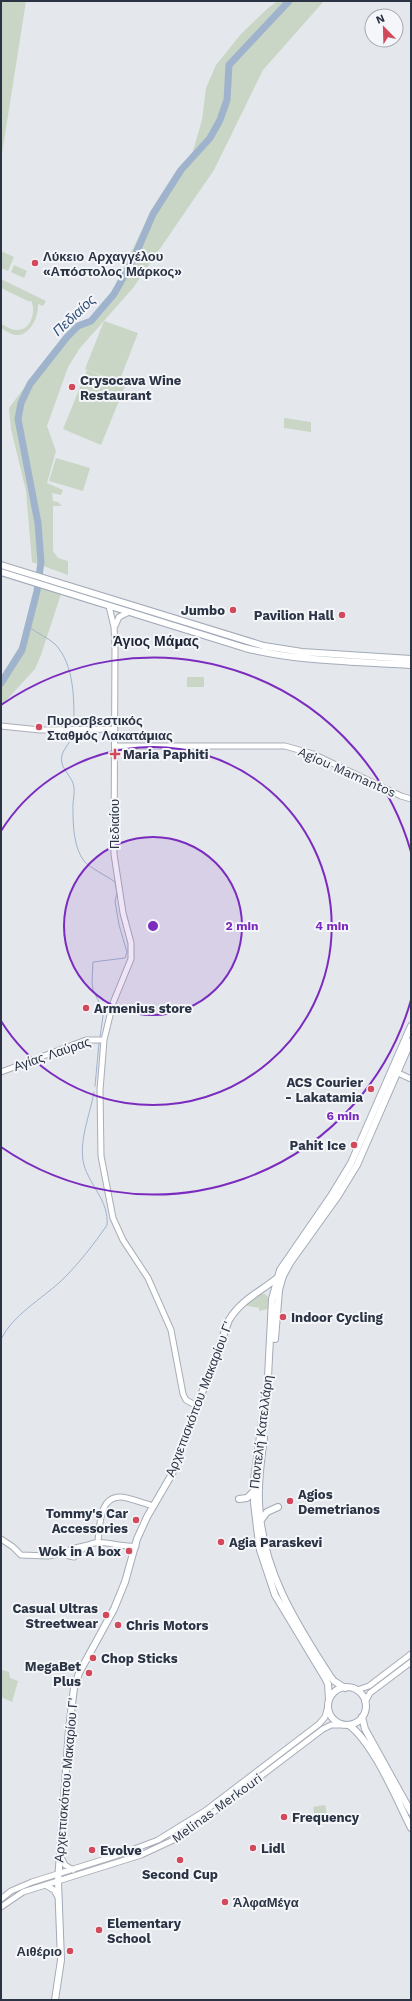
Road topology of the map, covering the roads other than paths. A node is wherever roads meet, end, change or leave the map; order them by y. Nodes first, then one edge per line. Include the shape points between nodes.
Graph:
1 (1, 565) edge
2 (1, 572) edge
3 (26, 576) junction
4 (63, 588) junction
5 (109, 606) junction
6 (129, 612) junction
7 (114, 627) junction
8 (411, 659) edge
9 (411, 666) edge
10 (1, 726) edge
11 (114, 729) junction
12 (115, 746) junction
13 (411, 799) edge
14 (411, 1026) edge
15 (101, 1040) junction
16 (411, 1041) edge
17 (1, 1072) edge
18 (394, 1072) junction
19 (411, 1080) edge
20 (277, 1278) junction
21 (276, 1290) junction
22 (257, 1291) junction
23 (197, 1406) junction
24 (254, 1491) junction
25 (239, 1499) dead end
26 (154, 1506) junction
27 (278, 1507) dead end
28 (261, 1520) junction
29 (1, 1540) edge
30 (98, 1541) junction
31 (136, 1546) junction
32 (411, 1654) edge
33 (411, 1662) edge
34 (345, 1688) junction
35 (357, 1690) junction
36 (365, 1702) junction
37 (329, 1703) junction
38 (362, 1717) junction
39 (346, 1725) junction
40 (411, 1812) edge
41 (411, 1828) edge
42 (60, 1855) junction
43 (73, 1870) junction
44 (58, 1874) junction
45 (58, 1881) junction
46 (45, 1885) junction
47 (58, 1898) junction
48 (1, 1899) edge
49 (1, 1907) edge
50 (55, 2000) edge

1 - 3 main road
2 - 3 main road
3 - 4 main road
4 - 5 main road
4 - 8 main road via 270,647 319,654
5 - 6 main road
5 - 7 street, Πεδιαίου
6 - 7 street via 119,617
6 - 9 main road via 278,656
7 - 11 street, Πεδιαίου
10 - 11 street via 35,730
11 - 12 street, Πεδιαίου
12 - 13 street, Agiou Mamantos via 285,746 313,754
12 - 15 street, Πεδιαίου via 114,854 132,952
14 - 18 main road, Αρχιεπισκόπου Μακαρίου Γ'
15 - 17 street, Αγίας Λαύρας via 80,1042
15 - 23 street, Πεδιαίου via 100,1146 111,1211 123,1240 148,1278 171,1330 184,1397
16 - 18 main road, Αρχιεπισκόπου Μακαρίου Γ'
18 - 19 street
18 - 20 main road, Αρχιεπισκόπου Μακαρίου Γ' via 351,1163
18 - 21 main road, Αρχιεπισκόπου Μακαρίου Γ' via 357,1165 290,1263
20 - 21 main road, Αρχιεπισκόπου Μακαρίου Γ'
20 - 22 main road, Αρχιεπισκόπου Μακαρίου Γ'
21 - 22 main road
21 - 24 main road, Παντελή Κατελλάρη
21 - 28 main road, Παντελή Κατελλάρη via 271,1383 260,1471
22 - 23 main road, Αρχιεπισκόπου Μακαρίου Γ' via 239,1306 229,1320
23 - 26 main road, Αρχιεπισκόπου Μακαρίου Γ' via 172,1474
24 - 25 main road via 247,1498
24 - 37 main road, Παντελή Κατελλάρη via 260,1550 269,1580 285,1614 328,1684
26 - 30 street via 120,1497 109,1500 103,1509
26 - 31 main road, Αρχιεπισκόπου Μακαρίου Γ'
27 - 28 main road via 267,1512
28 - 34 main road, Παντελή Κατελλάρη via 274,1578 285,1601 330,1676
29 - 30 street via 14,1547 21,1555 48,1556 75,1552
30 - 31 street
31 - 42 main road, Αρχιεπισκόπου Μακαρίου Γ' via 114,1609 79,1673 74,1688 69,1722
32 - 35 street via 369,1686
33 - 36 street via 370,1693
34 - 35 main road
34 - 37 main road via 335,1692
35 - 36 main road
36 - 38 main road
37 - 39 main road via 332,1718
37 - 43 street, Melinas Merkouri via 325,1717 319,1724 205,1812 176,1831 140,1848
38 - 39 main road via 354,1724
38 - 40 main road via 365,1729
39 - 41 main road via 358,1733 383,1772
39 - 45 street, Melinas Merkouri via 331,1725 323,1729 182,1836 141,1855
42 - 43 street via 65,1865
42 - 44 main road, Αρχιεπισκόπου Μακαρίου Γ'
43 - 44 street, Melinas Merkouri
44 - 45 main road, Αρχιεπισκόπου Μακαρίου Γ'
44 - 48 street, Melinas Merkouri via 21,1886
45 - 46 street, Melinas Merkouri
45 - 47 main road, Αρχιεπισκόπου Μακαρίου Γ'
46 - 47 street via 54,1890
46 - 49 street, Melinas Merkouri via 23,1892
47 - 50 main road, Αρχιεπισκόπου Μακαρίου Γ' via 61,1960

